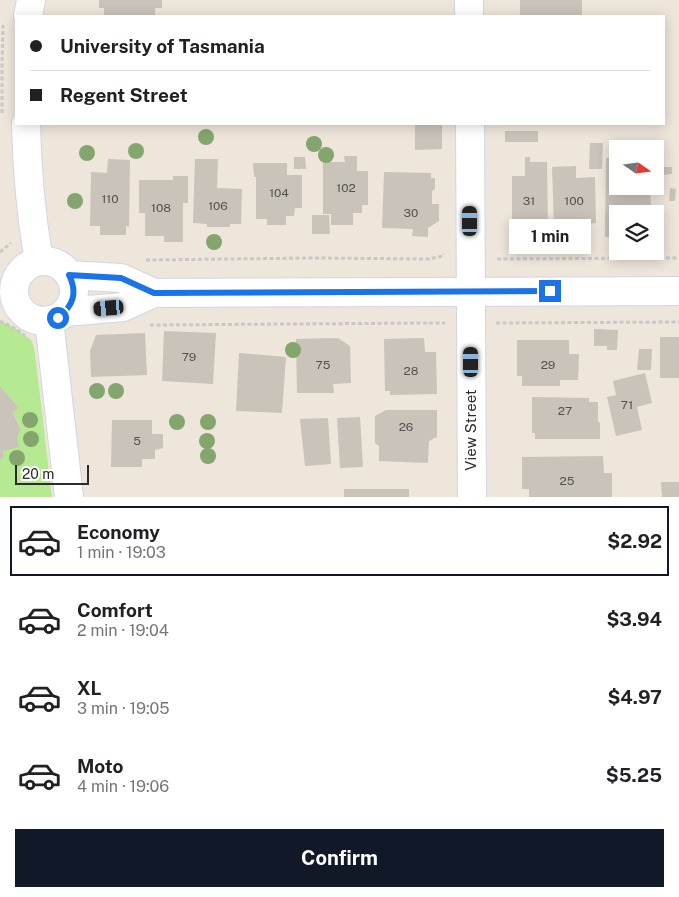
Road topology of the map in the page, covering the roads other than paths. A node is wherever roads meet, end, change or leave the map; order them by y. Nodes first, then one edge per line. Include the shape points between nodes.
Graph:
1 (31, 0) edge
2 (469, 0) edge
3 (28, 15) edge
4 (469, 15) edge
5 (26, 125) edge
6 (470, 125) edge
7 (20, 269) edge
8 (69, 275) junction
9 (470, 291) junction
10 (679, 291) edge
11 (154, 293) junction
12 (9, 304) edge
13 (57, 316) junction
14 (69, 497) edge
15 (472, 497) edge

1 - 3 street
2 - 4 street
5 - 7 street via 35,236
6 - 9 street, View Street
7 - 8 street via 48,261 64,268
7 - 12 street via 15,298
8 - 11 street via 121,278
8 - 13 street via 73,282 73,298 70,306
9 - 10 street
9 - 11 street
9 - 15 street, View Street
11 - 13 street via 122,307
12 - 13 street via 40,321
13 - 14 street

